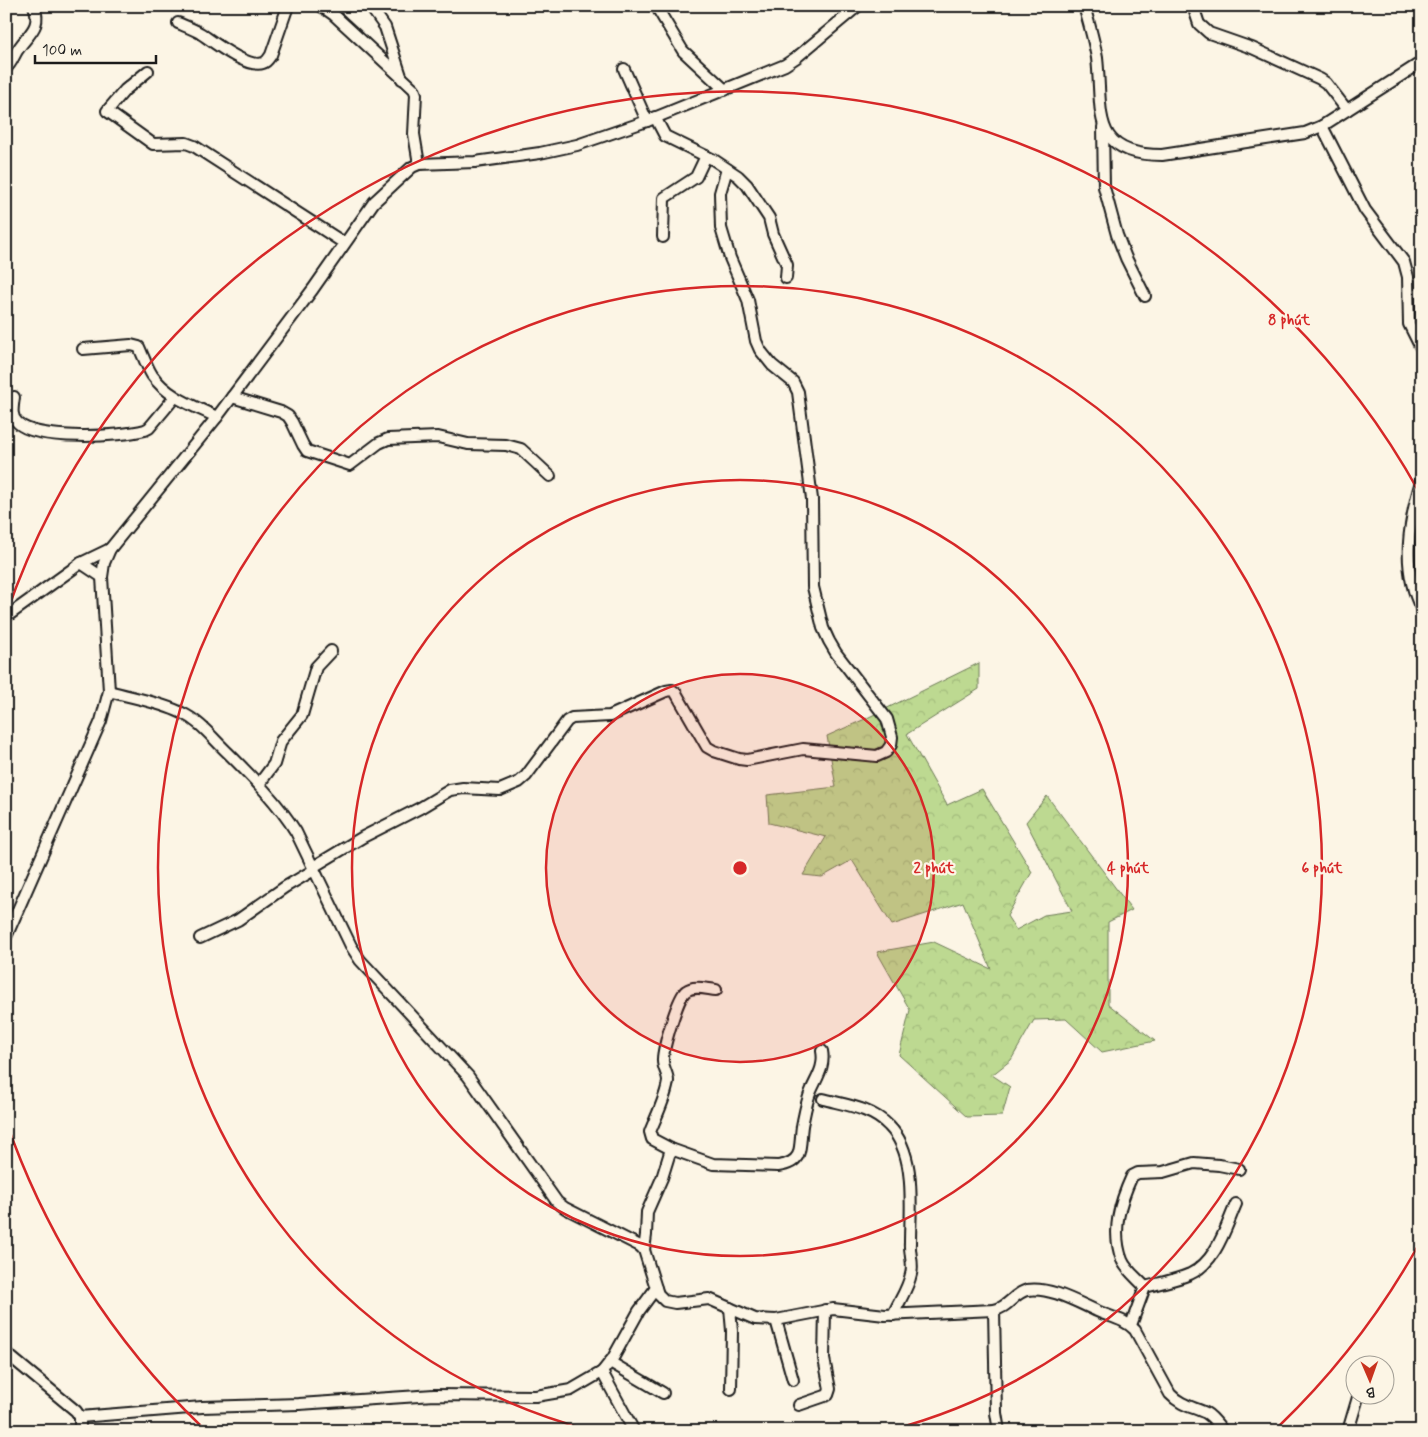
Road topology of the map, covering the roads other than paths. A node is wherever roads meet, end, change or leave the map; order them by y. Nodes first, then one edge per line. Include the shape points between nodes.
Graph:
1 (34, 6) edge
2 (288, 6) edge
3 (321, 6) edge
4 (370, 6) edge
5 (656, 6) edge
6 (1084, 6) edge
7 (1194, 6) edge
8 (854, 9) edge
9 (178, 23) dead end
10 (1422, 62) edge
11 (6, 68) edge
12 (624, 69) dead end
13 (148, 71) dead end
14 (403, 80) junction
15 (724, 90) junction
16 (1347, 110) junction
17 (651, 119) junction
18 (1103, 126) junction
19 (1322, 126) junction
20 (706, 156) junction
21 (419, 164) junction
22 (727, 169) junction
23 (663, 236) dead end
24 (344, 243) junction
25 (786, 278) dead end
26 (1146, 296) dead end
27 (83, 349) dead end
28 (1422, 350) edge
29 (14, 397) dead end
30 (175, 397) junction
31 (232, 397) junction
32 (217, 417) junction
33 (550, 476) dead end
34 (1422, 478) edge
35 (110, 549) junction
36 (81, 563) junction
37 (102, 577) junction
38 (1422, 610) edge
39 (6, 617) edge
40 (331, 652) dead end
41 (109, 691) junction
42 (259, 784) junction
43 (314, 869) junction
44 (7, 932) edge
45 (200, 938) dead end
46 (716, 990) dead end
47 (822, 1051) dead end
48 (823, 1099) dead end
49 (671, 1149) junction
50 (1239, 1170) dead end
51 (1236, 1204) dead end
52 (644, 1250) junction
53 (1145, 1287) junction
54 (656, 1288) junction
55 (730, 1308) junction
56 (825, 1310) junction
57 (994, 1310) junction
58 (893, 1315) junction
59 (776, 1320) junction
60 (1131, 1325) junction
61 (6, 1353) edge
62 (610, 1362) junction
63 (602, 1372) junction
64 (793, 1380) dead end
65 (731, 1388) dead end
66 (662, 1393) dead end
67 (1356, 1404) edge
68 (799, 1405) dead end
69 (80, 1417) junction
70 (80, 1431) edge
71 (634, 1431) edge
72 (1000, 1431) edge
73 (1223, 1431) edge
74 (1348, 1431) edge

1 - 11 street via 37,21 32,33
2 - 9 street via 271,55 263,64 249,62 230,53
3 - 14 street
4 - 14 street via 385,27
5 - 15 street via 683,51
6 - 18 street via 1097,59
7 - 16 street via 1203,29 1320,79
8 - 15 street via 785,65
10 - 16 street
12 - 17 street
13 - 24 street via 107,111 154,144 186,143 194,146
14 - 21 street via 416,94 414,134
15 - 17 street
16 - 19 street
17 - 20 street via 665,136
17 - 21 street via 540,153 475,162
18 - 19 street via 1111,139 1132,152 1162,155 1292,136
18 - 26 street via 1104,186 1117,235
19 - 28 street via 1365,210 1404,262 1408,277 1409,324
20 - 22 street
20 - 23 street via 696,177 664,198
21 - 24 street via 374,202
22 - 25 street via 747,185 769,218 787,265
22 - 43 street via 720,193 721,228 748,300 756,341 772,365 793,382 798,392 812,499 812,575 823,628 836,653 887,719 891,745 877,756 803,749 739,759 707,747 676,693 666,691 610,716 572,718 519,782 500,790 450,790 363,837
24 - 31 street
27 - 30 street via 138,347 152,375
29 - 30 street via 14,419 18,424 28,429 71,436 145,430
30 - 32 street
31 - 32 street
31 - 33 street via 288,416 307,451 350,465 388,439 438,437 468,444 506,445 521,449
32 - 35 street
34 - 38 street via 1412,510 1408,553 1414,595
35 - 36 street
35 - 37 street
36 - 37 street
36 - 39 street
37 - 41 street
40 - 42 street via 316,667 299,720 281,741 274,764
41 - 42 street via 184,714 199,724
41 - 44 street via 101,722
42 - 43 street via 289,821
43 - 45 street via 238,920
43 - 52 street via 354,953 468,1076 551,1195 565,1208
46 - 49 street via 698,987 685,991 678,1002 668,1037 662,1061 667,1085 650,1136
47 - 49 street via 820,1074 811,1092 802,1123 799,1150 793,1161 778,1166 713,1164
48 - 58 street via 866,1109 890,1126 903,1147 910,1174 912,1271
49 - 52 street via 647,1212
50 - 53 street via 1194,1163 1132,1176 1118,1212 1117,1238 1122,1261
51 - 53 street via 1210,1258 1200,1268
52 - 54 street
53 - 60 street
54 - 55 street via 665,1301 709,1299
54 - 62 street
55 - 59 street via 755,1319
55 - 65 street
56 - 58 street
56 - 59 street
56 - 68 street via 824,1358 829,1393
57 - 58 street
57 - 60 street via 1024,1291 1038,1290 1072,1299
57 - 72 street via 996,1413
59 - 64 street
60 - 73 street via 1170,1394 1212,1418
61 - 69 street
62 - 63 street
62 - 66 street
63 - 69 street via 570,1390 536,1396 434,1395
63 - 71 street
67 - 74 street
69 - 70 street

